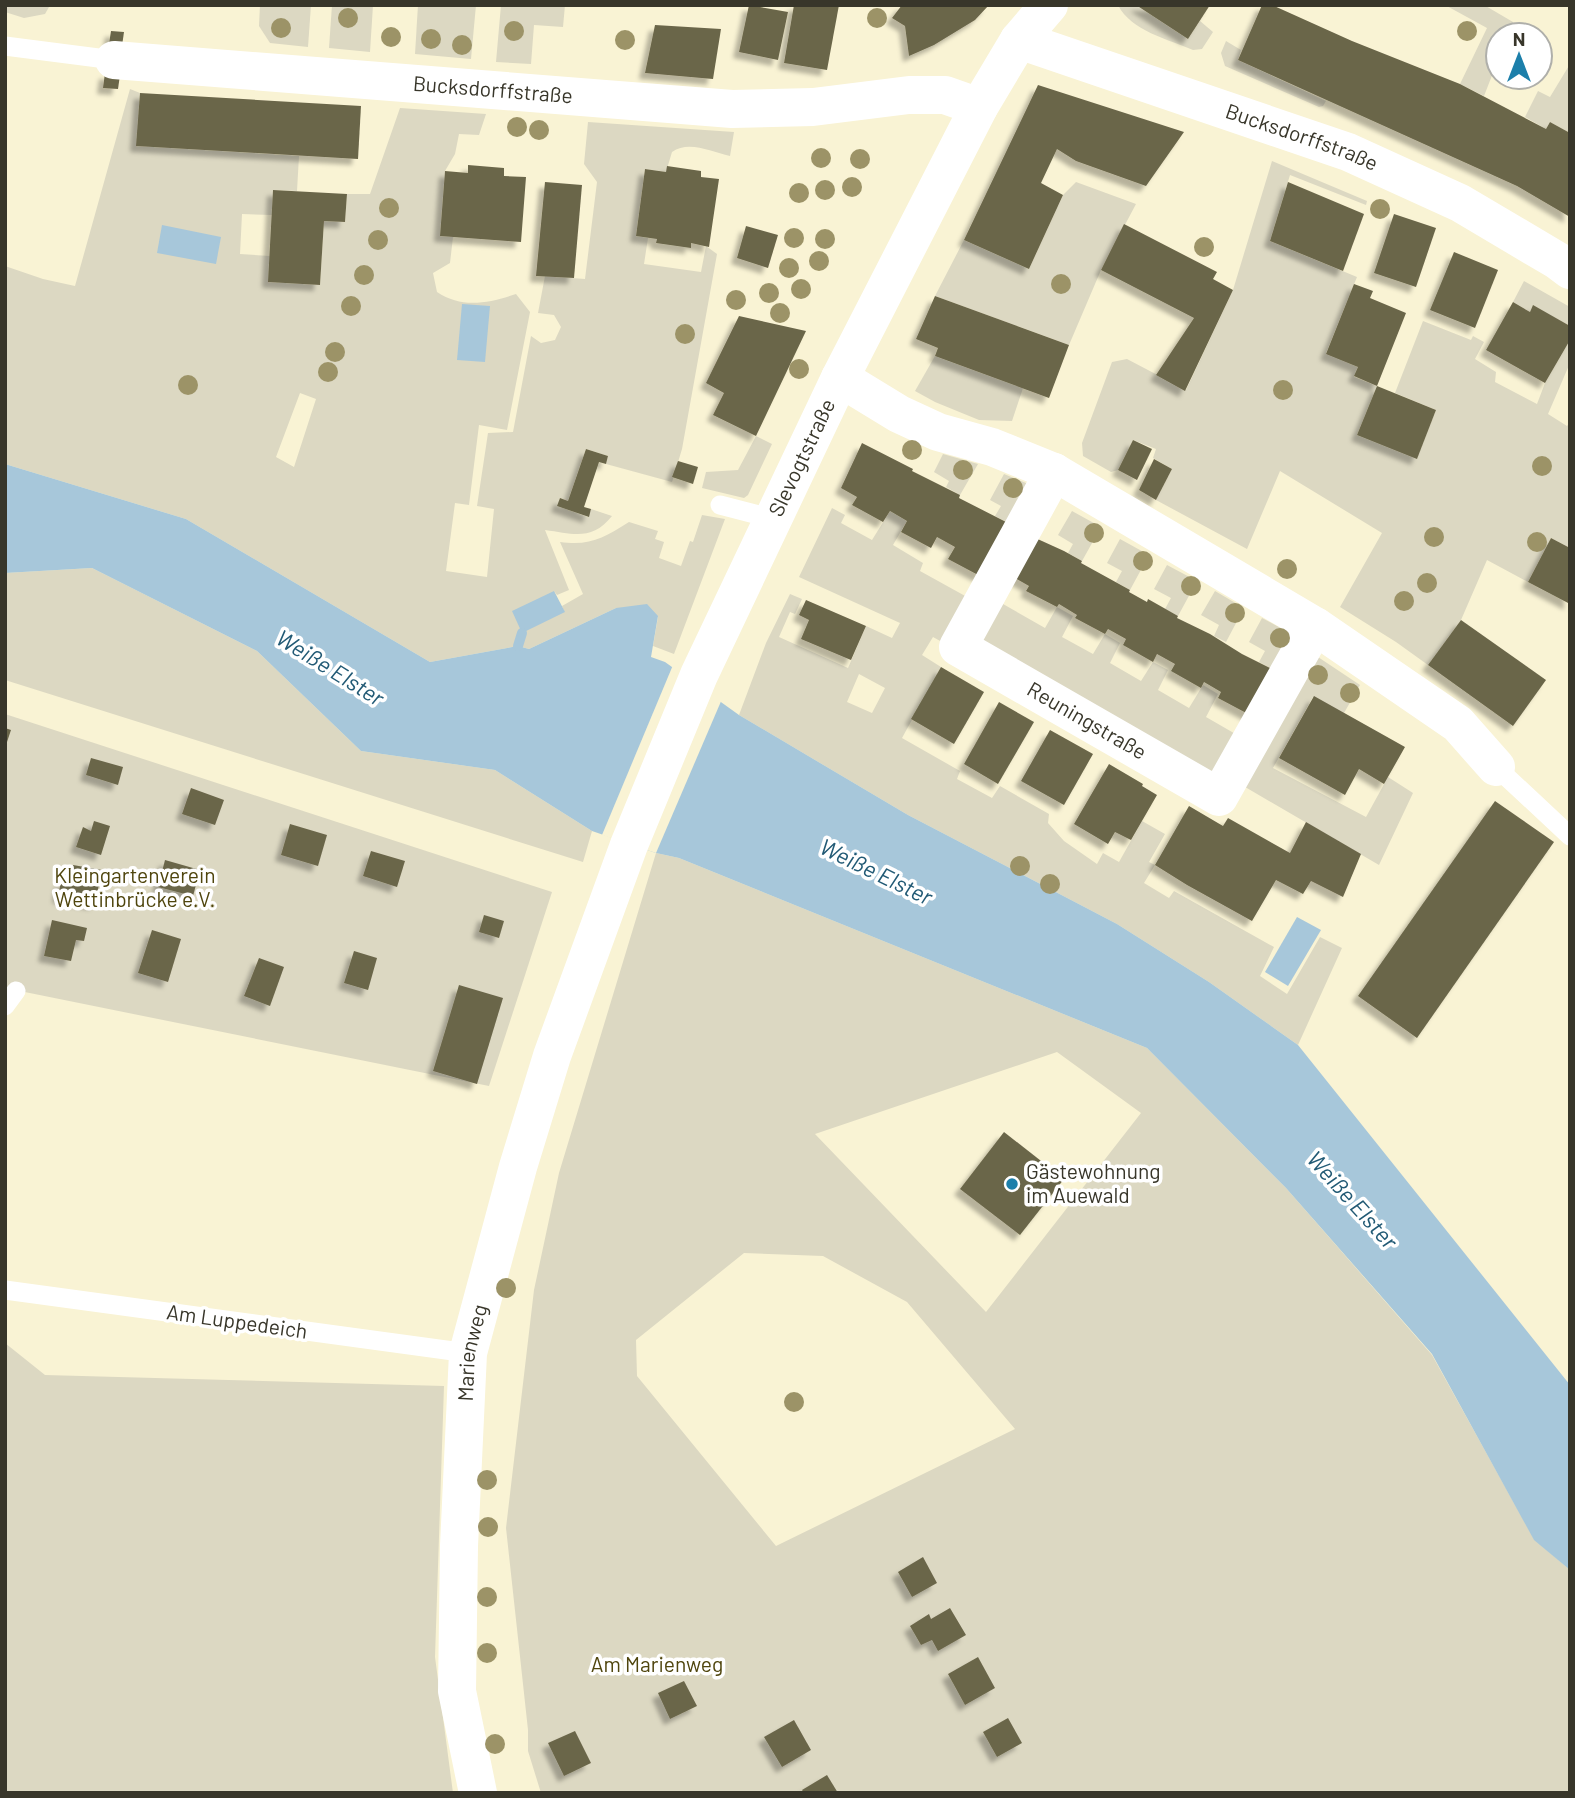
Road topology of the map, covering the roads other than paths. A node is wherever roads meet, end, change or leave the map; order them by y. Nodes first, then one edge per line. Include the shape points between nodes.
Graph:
1 (1049, 5) edge
2 (1018, 40) junction
3 (5, 46) edge
4 (114, 60) joint
5 (979, 107) junction
6 (1570, 270) edge
7 (840, 378) junction
8 (1054, 472) junction
9 (720, 505) dead end
10 (774, 519) junction
11 (1315, 626) junction
12 (1496, 767) joint
13 (1570, 836) edge
14 (599, 931) joint
15 (5, 1290) edge
16 (468, 1353) junction
17 (478, 1793) edge

1 - 2 street, Slevogtstraße
2 - 5 street, Slevogtstraße
2 - 6 street, Bucksdorffstraße via 1348,152 1460,203
3 - 4 lane, Bucksdorffstraße
4 - 5 street, Bucksdorffstraße via 732,108 813,107 909,95 945,95
5 - 7 street, Slevogtstraße
7 - 8 street via 938,432
7 - 10 street, Slevogtstraße
8 - 11 street
8 - 11 street, Reuningstraße via 958,647 1219,797
9 - 10 lane
10 - 14 street, Slevogtstraße via 699,675
11 - 12 street via 1458,723
12 - 13 lane
14 - 16 street, Marienweg via 552,1056
15 - 16 lane, Am Luppedeich
16 - 17 street, Marienweg via 457,1691

